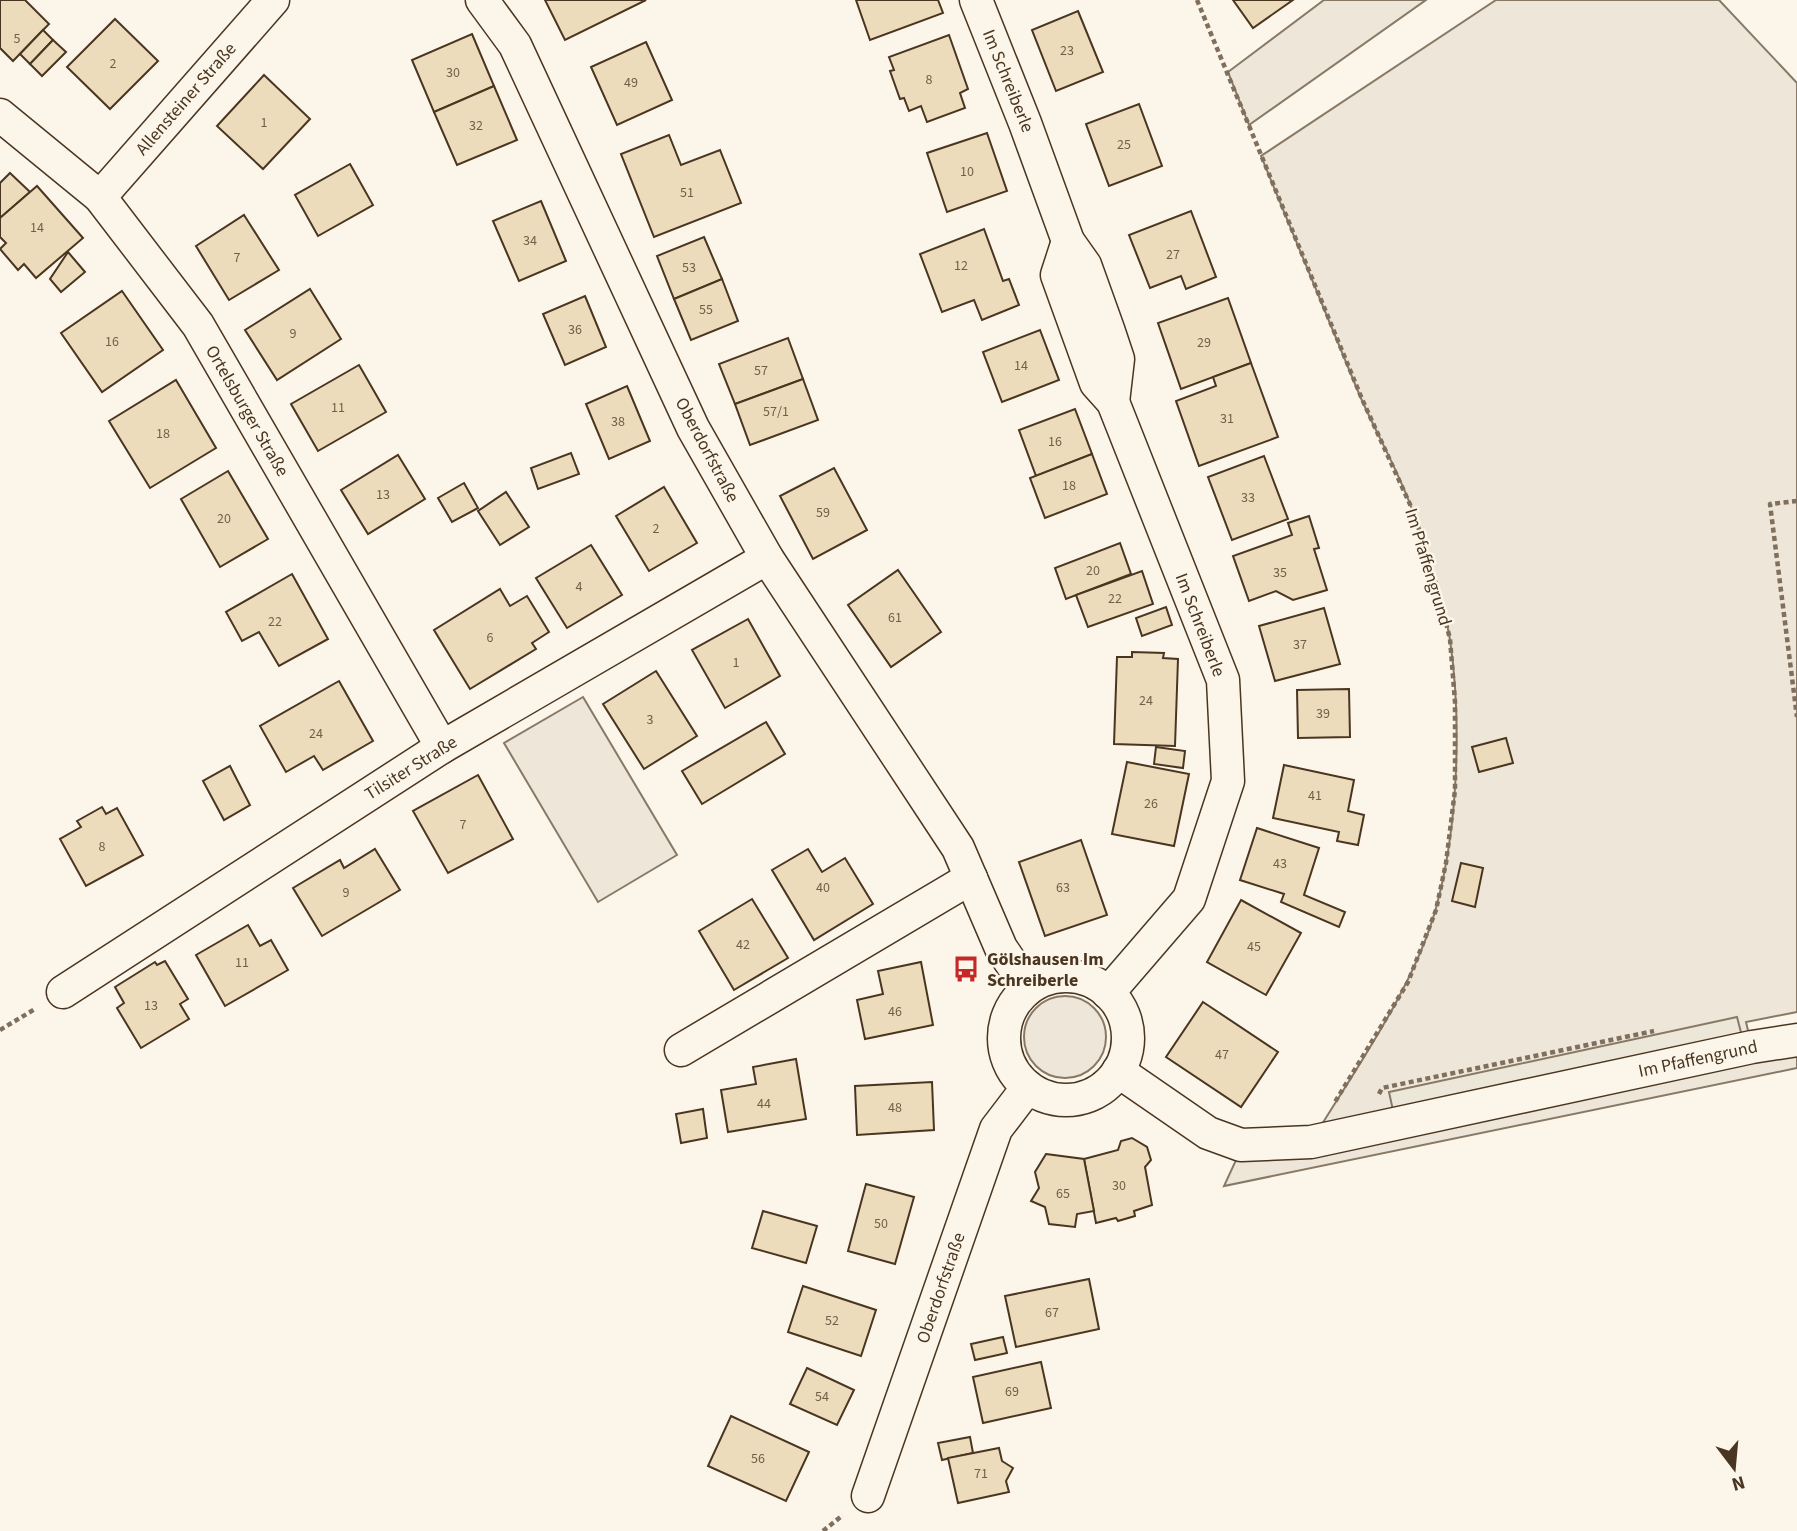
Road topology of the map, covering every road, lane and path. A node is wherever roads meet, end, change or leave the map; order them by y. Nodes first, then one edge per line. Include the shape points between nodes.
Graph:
1 (272, 0) edge
2 (482, 0) edge
3 (976, 0) edge
4 (1197, 0) edge
5 (0, 115) edge
6 (100, 197) junction
7 (1797, 500) edge
8 (767, 558) junction
9 (1797, 717) edge
10 (442, 747) junction
11 (971, 878) junction
12 (1028, 988) junction
13 (63, 992) joint
14 (1108, 993) junction
15 (0, 1030) edge
16 (1797, 1040) edge
17 (681, 1050) dead end
18 (1118, 1070) junction
19 (1028, 1087) junction
20 (1311, 1142) junction
21 (868, 1496) dead end

1 - 6 street, Allensteiner Straße
2 - 8 street, Oberdorfstraße via 515,45 693,428
3 - 14 street, Im Schreiberle via 1068,242 1057,275 1096,383 1112,402 1223,680 1228,781 1189,899
4 - 20 path, Im Pfaffengrund via 1413,511 1450,639 1455,790 1436,910 1408,982
5 - 6 street, Ortelsburger Straße
6 - 10 street, Ortelsburger Straße via 198,325
7 - 9 path via 1770,504
8 - 10 street, Tilsiter Straße
8 - 11 street, Oberdorfstraße via 958,848
10 - 13 street, Tilsiter Straße
11 - 12 street, Oberdorfstraße via 1001,948
11 - 17 street
12 - 14 street via 1069,976
12 - 19 street via 1008,1014 1004,1030 1008,1062
13 - 15 path
14 - 18 street via 1118,1004 1127,1030 1128,1044
16 - 20 street, Im Pfaffengrund
18 - 19 street via 1109,1082 1084,1097 1055,1099
18 - 20 street, Im Pfaffengrund via 1208,1133 1241,1145
19 - 21 street, Oberdorfstraße via 996,1129

